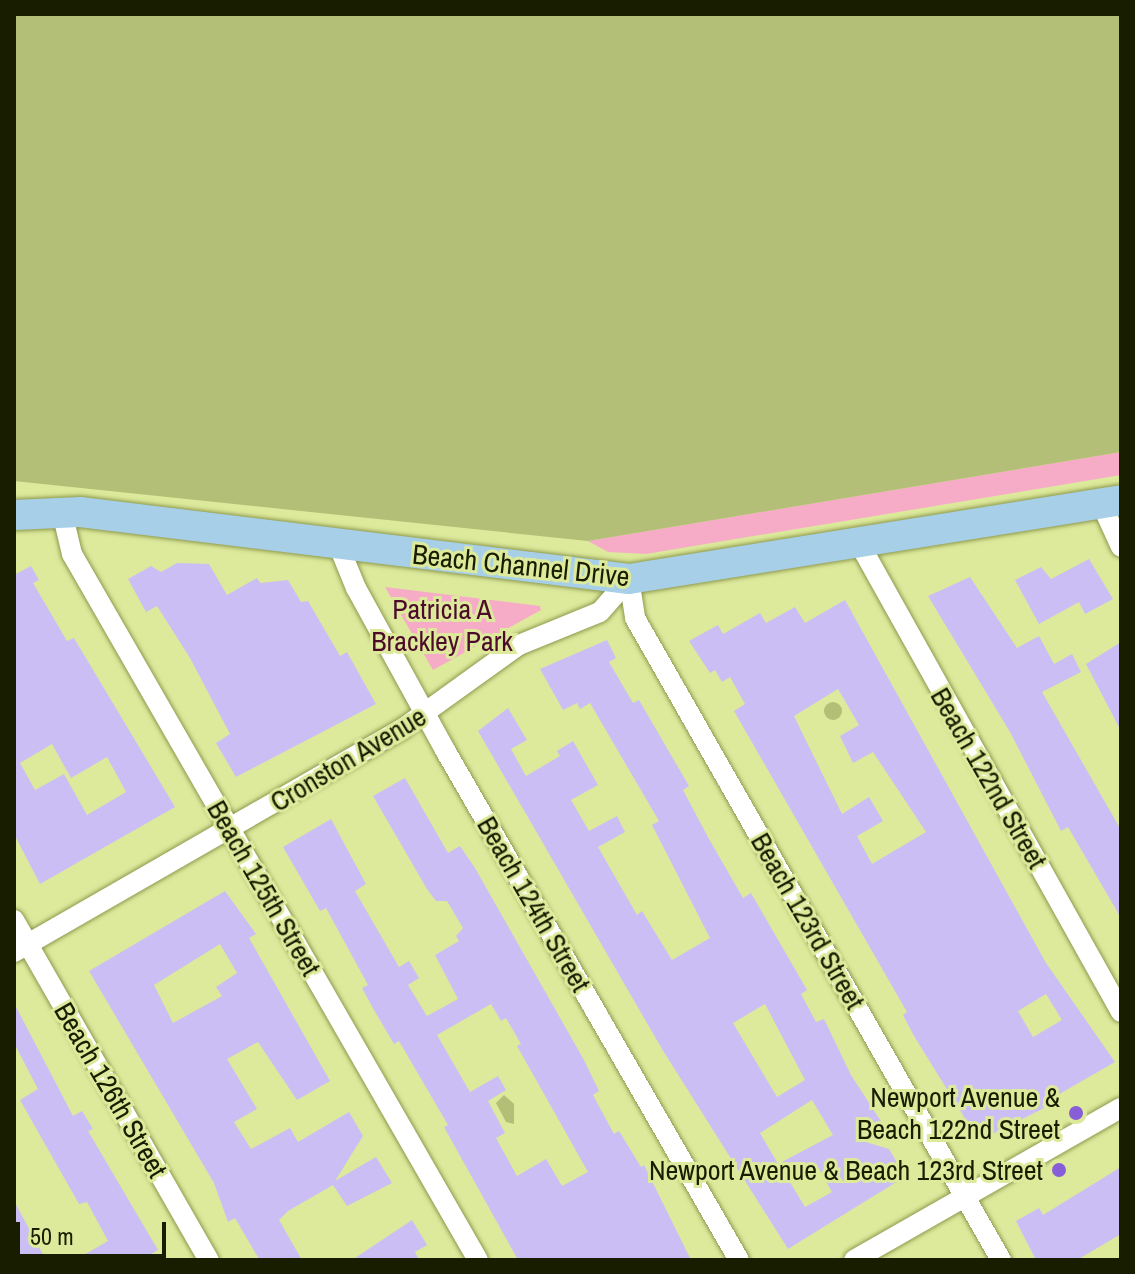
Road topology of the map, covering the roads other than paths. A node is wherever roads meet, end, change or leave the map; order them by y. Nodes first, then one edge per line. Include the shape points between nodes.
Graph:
1 (1111, 501) edge
2 (62, 512) junction
3 (14, 515) edge
4 (859, 543) junction
5 (338, 544) junction
6 (1121, 547) edge
7 (629, 579) junction
8 (425, 714) junction
9 (230, 828) junction
10 (14, 920) edge
11 (21, 948) edge
12 (1121, 1012) edge
13 (1121, 1108) edge
14 (965, 1197) junction
15 (209, 1260) edge
16 (478, 1260) edge
17 (739, 1260) edge
18 (854, 1260) edge
19 (1001, 1260) edge

1 - 4 main road, Beach Channel Drive
1 - 6 street
2 - 3 main road, Beach Channel Drive
2 - 5 main road, Beach Channel Drive
2 - 9 street, Beach 125th Street via 72,554
4 - 7 main road, Beach Channel Drive
4 - 12 street, Beach 122nd Street
5 - 7 main road, Beach Channel Drive
5 - 8 street, Beach 124th Street via 356,588
7 - 8 street, Cronston Avenue via 608,607 519,645
7 - 14 street, Beach 123rd Street via 635,618
8 - 9 street, Cronston Avenue
8 - 17 street, Beach 124th Street
9 - 11 street, Cronston Avenue
9 - 16 street, Beach 125th Street
10 - 11 street, Beach 126th Street
11 - 15 street, Beach 126th Street
13 - 14 street
14 - 18 street
14 - 19 street, Beach 123rd Street

